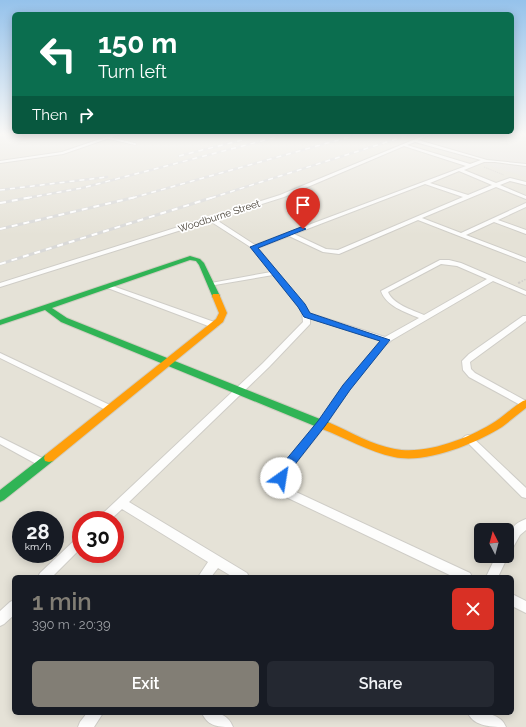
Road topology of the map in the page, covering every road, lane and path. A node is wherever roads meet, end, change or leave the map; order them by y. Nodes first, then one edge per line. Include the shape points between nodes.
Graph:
1 (354, 167) edge
2 (467, 167) edge
3 (478, 167) edge
4 (460, 170) junction
5 (512, 179) junction
6 (426, 183) junction
7 (526, 184) edge
8 (496, 185) junction
9 (468, 197) junction
10 (526, 198) edge
11 (526, 205) edge
12 (212, 219) junction
13 (419, 219) junction
14 (493, 220) junction
15 (526, 232) edge
16 (290, 234) junction
17 (462, 235) junction
18 (254, 247) junction
19 (526, 260) edge
20 (276, 273) junction
21 (493, 278) junction
22 (0, 285) edge
23 (211, 285) junction
24 (106, 286) junction
25 (526, 293) edge
26 (45, 307) junction
27 (307, 315) junction
28 (425, 318) junction
29 (526, 318) edge
30 (0, 323) edge
31 (214, 326) junction
32 (386, 340) junction
33 (0, 355) edge
34 (168, 364) junction
35 (238, 392) junction
36 (525, 403) edge
37 (111, 409) junction
38 (322, 424) junction
39 (468, 438) junction
40 (0, 440) edge
41 (43, 464) junction
42 (526, 494) edge
43 (0, 498) edge
44 (121, 503) junction
45 (113, 511) edge
46 (526, 524) edge
47 (514, 535) edge
48 (72, 550) edge
49 (216, 561) junction
50 (499, 563) edge
51 (46, 575) edge
52 (206, 575) edge
53 (240, 575) edge
54 (462, 575) edge
55 (493, 575) edge
56 (514, 601) edge
57 (526, 606) edge
58 (12, 608) edge
59 (0, 620) edge
60 (94, 715) edge
61 (211, 715) edge
62 (478, 715) edge
63 (85, 727) edge
64 (226, 727) edge
65 (499, 727) edge

1 - 12 street, Woodburne Street via 282,196
2 - 4 street
3 - 5 path
4 - 6 street
4 - 8 street
5 - 7 street
5 - 8 street
6 - 9 street
6 - 16 street
8 - 9 street
8 - 10 street
9 - 13 street
11 - 14 street
12 - 18 street
12 - 22 street, Woodburne Street
13 - 16 street via 335,253 325,251
13 - 17 street
14 - 15 street
14 - 17 street
16 - 18 street
17 - 19 street
18 - 20 street
20 - 23 street
20 - 27 street
21 - 25 street
21 - 28 street
21 - 28 street via 459,264 440,262 384,291 385,296 392,301
23 - 24 street via 198,260 190,258
23 - 31 street via 223,313
24 - 26 street
24 - 31 street
26 - 30 street
26 - 34 street via 64,320
27 - 32 street
27 - 35 street via 304,326
28 - 32 street
29 - 36 street via 466,361 472,375
31 - 34 street
32 - 38 street via 346,388
33 - 37 street
34 - 35 street
34 - 37 street
35 - 38 street
35 - 44 street
36 - 39 street via 497,425
37 - 41 street
38 - 39 street via 395,453 404,454 427,452
38 - 54 street via 284,470 281,478 292,495
39 - 42 street
40 - 41 street
41 - 43 street
44 - 45 street
44 - 49 street
46 - 47 street
48 - 51 street
49 - 52 street
49 - 53 street
50 - 55 street
56 - 57 street
58 - 59 street
60 - 63 street
61 - 64 street
62 - 65 street

